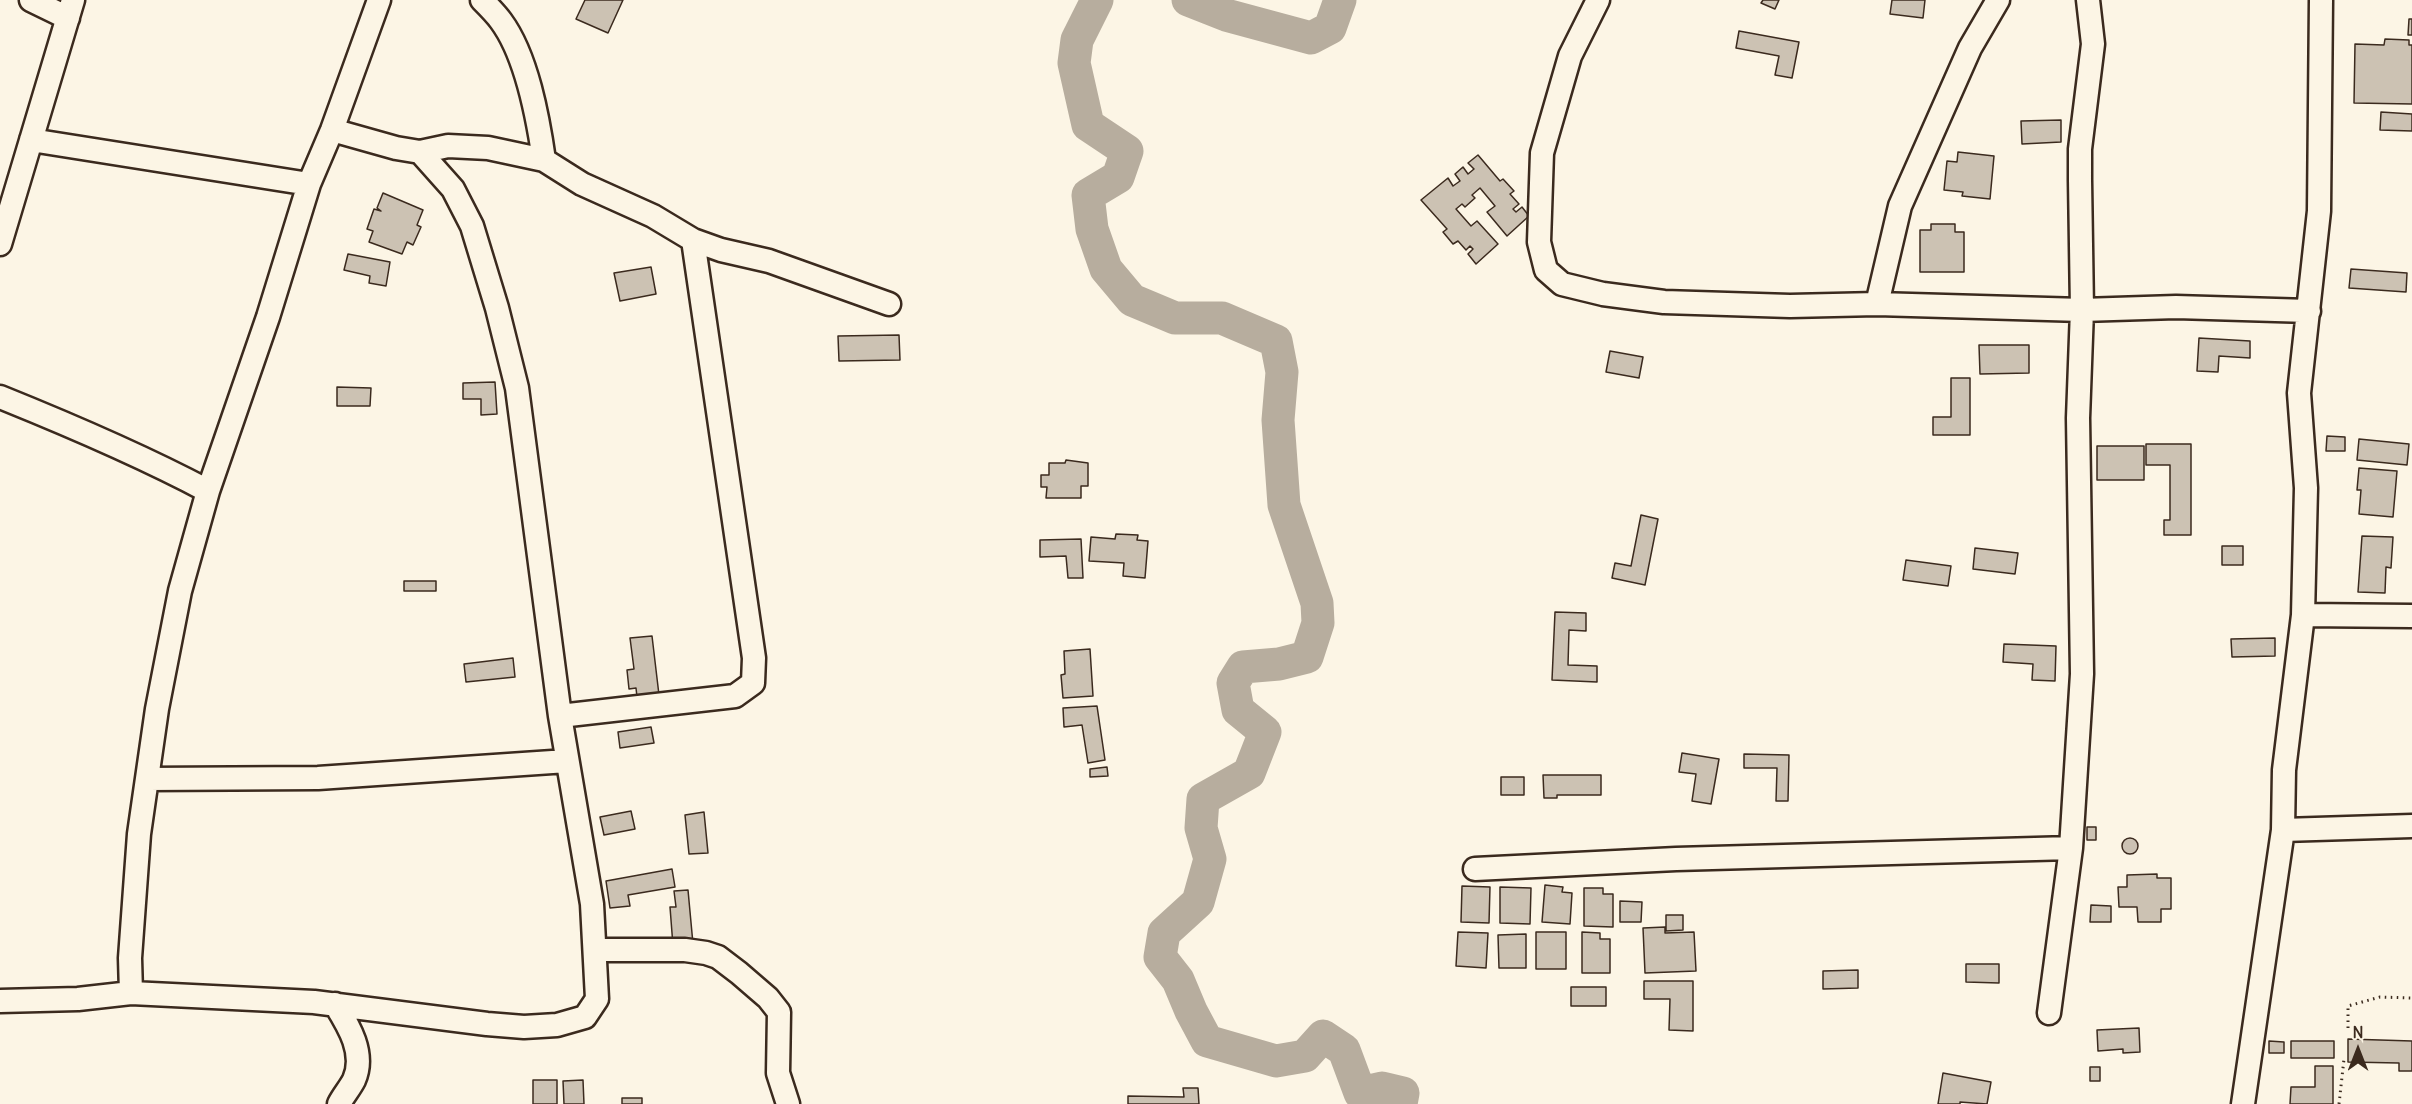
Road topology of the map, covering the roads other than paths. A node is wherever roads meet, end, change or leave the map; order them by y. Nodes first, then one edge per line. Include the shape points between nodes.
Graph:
1 (31, 0) edge
2 (379, 0) edge
3 (483, 0) edge
4 (1598, 0) edge
5 (1998, 0) edge
6 (2088, 0) edge
7 (2321, 0) edge
8 (71, 9) edge
9 (332, 130) junction
10 (31, 140) junction
11 (420, 152) junction
12 (544, 160) junction
13 (309, 184) junction
14 (693, 240) junction
15 (0, 244) edge
16 (889, 304) dead end
17 (1878, 304) junction
18 (2082, 310) junction
19 (2308, 311) junction
20 (0, 397) edge
21 (208, 491) junction
22 (2302, 615) junction
23 (2412, 616) edge
24 (560, 716) junction
25 (567, 761) junction
26 (147, 779) junction
27 (2412, 826) edge
28 (2283, 830) junction
29 (2071, 848) junction
30 (1474, 869) dead end
31 (596, 951) junction
32 (130, 993) junction
33 (0, 1001) edge
34 (335, 1004) junction
35 (2049, 1012) dead end
36 (339, 1104) edge
37 (788, 1104) edge
38 (2243, 1104) edge

1 - 8 street
2 - 9 street
3 - 12 street via 502,23 522,63 537,114
4 - 17 street via 1570,56 1542,153 1539,242 1546,270 1562,284 1664,302
5 - 17 street via 1970,48 1900,206
6 - 18 street via 2093,37 2080,149
7 - 19 street via 2319,211
8 - 10 street
9 - 11 street
9 - 13 street
10 - 13 street
10 - 15 street
11 - 12 street via 448,146 488,148
11 - 24 street via 453,189 472,226 517,388
12 - 14 street via 582,184 653,216
13 - 21 street
14 - 16 street via 769,261
14 - 24 street via 754,658 753,683 735,696
17 - 18 street
18 - 19 street via 2176,307
18 - 29 street via 2078,418 2082,674
19 - 22 street via 2300,393 2306,488
20 - 21 street via 104,439
21 - 26 street via 180,591
22 - 23 street
22 - 28 street via 2284,770
24 - 25 street
25 - 26 street via 318,778
25 - 31 street via 592,904
26 - 32 street via 139,834
27 - 28 street
28 - 38 street
29 - 30 street
29 - 35 street
31 - 34 street via 598,992 592,1009 585,1017 557,1025 487,1024
31 - 37 street via 685,950 718,957 768,998 778,1012 778,1073
32 - 33 street
32 - 34 street
34 - 36 street via 353,1036 357,1067

